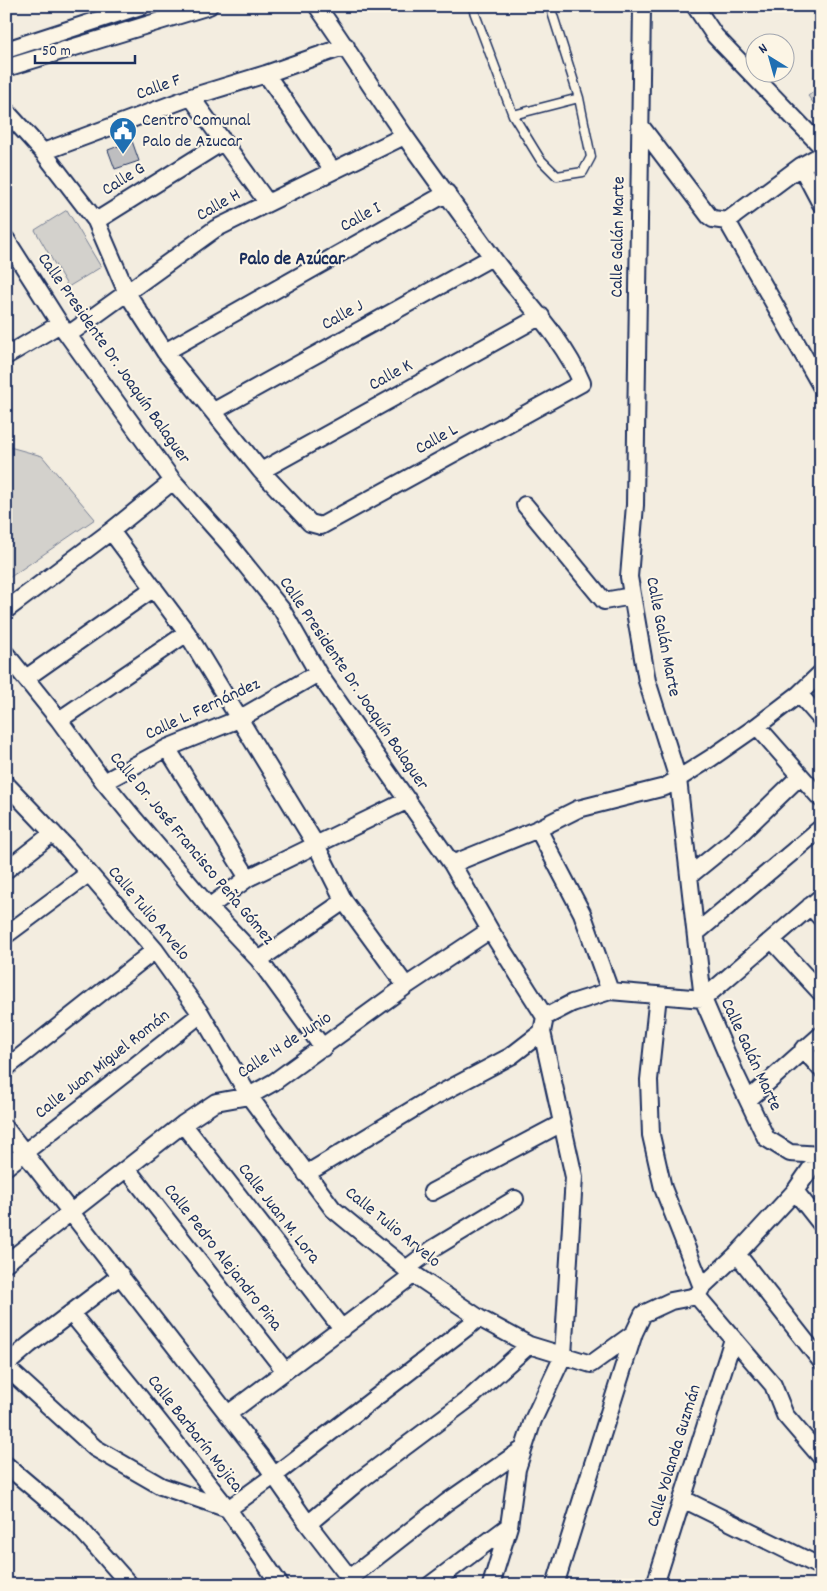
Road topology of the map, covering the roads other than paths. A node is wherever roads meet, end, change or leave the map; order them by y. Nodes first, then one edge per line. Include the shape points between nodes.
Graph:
1 (141, 6) edge
2 (209, 6) edge
3 (317, 6) edge
4 (472, 6) edge
5 (550, 6) edge
6 (642, 6) edge
7 (695, 6) edge
8 (346, 46) junction
9 (6, 50) edge
10 (6, 68) edge
11 (266, 74) junction
12 (191, 97) junction
13 (579, 98) junction
14 (6, 111) edge
15 (513, 114) junction
16 (640, 124) junction
17 (404, 136) junction
18 (224, 140) junction
19 (821, 146) edge
20 (43, 152) junction
21 (821, 155) edge
22 (801, 166) junction
23 (333, 171) junction
24 (447, 193) junction
25 (267, 202) junction
26 (821, 204) edge
27 (96, 221) junction
28 (727, 221) junction
29 (6, 239) edge
30 (492, 257) junction
31 (127, 292) junction
32 (541, 316) junction
33 (64, 329) junction
34 (165, 352) junction
35 (6, 356) edge
36 (819, 379) edge
37 (214, 411) junction
38 (260, 471) junction
39 (173, 481) junction
40 (525, 505) dead end
41 (111, 531) junction
42 (154, 588) junction
43 (632, 596) junction
44 (6, 610) edge
45 (187, 633) junction
46 (6, 654) edge
47 (318, 673) junction
48 (821, 673) edge
49 (26, 678) junction
50 (799, 694) junction
51 (239, 719) junction
52 (821, 719) edge
53 (59, 720) junction
54 (756, 726) junction
55 (167, 748) junction
56 (800, 776) junction
57 (678, 779) junction
58 (104, 782) junction
59 (6, 784) edge
60 (821, 799) edge
61 (408, 800) junction
62 (821, 828) edge
63 (538, 829) junction
64 (53, 833) junction
65 (316, 845) junction
66 (452, 864) junction
67 (6, 870) edge
68 (88, 874) junction
69 (689, 876) junction
70 (248, 878) junction
71 (344, 901) junction
72 (209, 907) junction
73 (817, 907) edge
74 (490, 930) junction
75 (696, 933) junction
76 (6, 935) edge
77 (772, 940) junction
78 (155, 950) junction
79 (259, 960) junction
80 (406, 986) junction
81 (610, 991) junction
82 (821, 992) edge
83 (658, 996) junction
84 (703, 999) junction
85 (201, 1014) junction
86 (544, 1024) junction
87 (821, 1035) edge
88 (323, 1048) junction
89 (803, 1049) junction
90 (6, 1068) edge
91 (821, 1069) edge
92 (249, 1096) junction
93 (748, 1100) junction
94 (562, 1123) junction
95 (184, 1124) junction
96 (6, 1129) edge
97 (24, 1152) junction
98 (821, 1155) edge
99 (6, 1167) edge
100 (127, 1169) junction
101 (306, 1174) junction
102 (795, 1191) junction
103 (432, 1192) dead end
104 (515, 1199) dead end
105 (71, 1211) junction
106 (821, 1224) edge
107 (737, 1254) junction
108 (6, 1263) edge
109 (410, 1272) junction
110 (121, 1275) junction
111 (699, 1291) junction
112 (71, 1314) junction
113 (479, 1318) junction
114 (342, 1328) junction
115 (634, 1333) junction
116 (733, 1339) junction
117 (529, 1345) junction
118 (563, 1356) junction
119 (821, 1361) edge
120 (6, 1366) edge
121 (284, 1371) junction
122 (228, 1414) junction
123 (523, 1449) junction
124 (821, 1457) edge
125 (6, 1465) edge
126 (275, 1475) junction
127 (683, 1499) junction
128 (228, 1509) junction
129 (308, 1524) junction
130 (509, 1526) junction
131 (821, 1566) edge
132 (352, 1582) edge
133 (124, 1583) edge
134 (280, 1585) edge
135 (430, 1585) edge
136 (491, 1585) edge
137 (555, 1585) edge
138 (656, 1585) edge

1 - 9 street
2 - 10 street
3 - 8 street
4 - 15 lane
5 - 13 lane
6 - 16 street, Calle Galán Marte
7 - 19 street via 715,36
8 - 11 street, Calle F
8 - 17 street
11 - 12 street, Calle F
11 - 23 street
12 - 18 street
12 - 20 street, Calle F
13 - 15 lane
13 - 15 lane via 591,157 583,172 558,176 540,159
14 - 20 street
16 - 28 street via 709,216
16 - 43 street, Calle Galán Marte via 635,505 629,577
17 - 23 street, Calle H
17 - 24 street
18 - 25 street
18 - 27 street, Calle G
20 - 27 street
21 - 22 street
22 - 26 street
22 - 28 street
23 - 25 street, Calle H
24 - 30 street
24 - 34 street, Calle I
25 - 31 street, Calle H via 215,229
27 - 31 street
28 - 36 street
29 - 33 street, Calle Presidente Dr. Joaquín Balaguer
30 - 32 street
30 - 37 street, Calle J
31 - 33 street, Calle H
31 - 34 street
32 - 38 street, Calle K
32 - 38 street, Calle L via 582,383 322,526 310,523
33 - 35 street, Calle H
33 - 39 street, Calle Presidente Dr. Joaquín Balaguer
34 - 37 street
37 - 38 street
39 - 41 street
39 - 47 street, Calle Presidente Dr. Joaquín Balaguer via 282,610
40 - 43 street via 604,600
41 - 42 street
41 - 44 street
42 - 45 street
42 - 49 street
43 - 57 street, Calle Galán Marte via 647,681
45 - 51 street
45 - 53 street
46 - 49 street, Calle Dr. José Francisco Peña Gómez
47 - 51 street, Calle L. Fernández
47 - 61 street, Calle Presidente Dr. Joaquín Balaguer
48 - 50 street
49 - 53 street, Calle Dr. José Francisco Peña Gómez
50 - 52 street
50 - 54 street
51 - 55 street, Calle L. Fernández
51 - 65 street
53 - 58 street, Calle Dr. José Francisco Peña Gómez
54 - 56 street
54 - 57 street
55 - 58 street, Calle L. Fernández
55 - 70 street
56 - 60 street
56 - 69 street via 737,837
57 - 63 street via 665,787 578,809
57 - 69 street, Calle Galán Marte
58 - 72 street, Calle Dr. José Francisco Peña Gómez
59 - 64 street, Calle Tulio Arvelo
61 - 65 street
61 - 66 street, Calle Presidente Dr. Joaquín Balaguer
62 - 75 street
63 - 66 street
63 - 81 street via 582,913
64 - 67 street
64 - 68 street, Calle Tulio Arvelo
65 - 70 street
65 - 71 street
66 - 74 street, Calle Presidente Dr. Joaquín Balaguer
68 - 76 street
68 - 78 street, Calle Tulio Arvelo
69 - 75 street, Calle Galán Marte
70 - 72 street
71 - 79 street
71 - 80 street
72 - 79 street, Calle Dr. José Francisco Peña Gómez
73 - 77 street
74 - 80 street, Calle 14 de Junio
74 - 86 street, Calle Presidente Dr. Joaquín Balaguer
75 - 84 street, Calle Galán Marte
77 - 82 street
77 - 84 street
78 - 85 street, Calle Tulio Arvelo
78 - 90 street
79 - 88 street, Calle Dr. José Francisco Peña Gómez
80 - 88 street, Calle 14 de Junio
81 - 83 street
81 - 86 street via 572,1003
83 - 84 street
83 - 111 street via 649,1080 651,1135 663,1188
84 - 93 street, Calle Galán Marte
85 - 92 street, Calle Tulio Arvelo
85 - 97 street, Calle Juan Miguel Román
86 - 94 street, Calle Presidente Dr. Joaquín Balaguer
86 - 101 street via 511,1056 428,1100
87 - 89 street
88 - 92 street, Calle 14 de Junio
89 - 91 street
89 - 93 street
92 - 95 street, Calle 14 de Junio via 216,1102
92 - 101 street, Calle Tulio Arvelo
93 - 98 street, Calle Galán Marte via 766,1138 790,1154
94 - 103 street
94 - 118 street, Calle Presidente Dr. Joaquín Balaguer via 574,1177
95 - 100 street, Calle 14 de Junio
95 - 114 street, Calle Juan M. Lora
96 - 97 street
97 - 99 street, Calle Juan Miguel Román
97 - 105 street
98 - 102 street
100 - 105 street, Calle 14 de Junio
100 - 121 street, Calle Pedro Alejandro Pina
101 - 109 street, Calle Tulio Arvelo via 333,1209
102 - 106 street
102 - 107 street
104 - 109 street via 434,1248
105 - 108 street, Calle 14 de Junio
105 - 110 street
107 - 111 street
107 - 119 street
109 - 113 street, Calle Tulio Arvelo
109 - 114 street
110 - 112 street
110 - 122 street
111 - 115 street, Calle Tulio Arvelo via 643,1314
111 - 116 street
112 - 120 street
112 - 128 street, Calle Barbarín Mojica
113 - 117 street, Calle Tulio Arvelo
113 - 126 street
114 - 121 street
115 - 118 street, Calle Tulio Arvelo via 591,1364
115 - 137 street
116 - 124 street via 773,1385 785,1415
116 - 127 street, Calle Yolanda Guzmán
117 - 118 street, Calle Tulio Arvelo
117 - 129 street via 470,1398 359,1481
118 - 123 street, Calle Presidente Dr. Joaquín Balaguer
120 - 128 street via 95,1448 161,1486
121 - 122 street
122 - 126 street
123 - 130 street, Calle Presidente Dr. Joaquín Balaguer via 516,1469
123 - 132 street via 447,1502
125 - 133 street via 77,1525
126 - 128 street
126 - 129 street
127 - 131 street
127 - 138 street, Calle Yolanda Guzmán
128 - 134 street, Calle Barbarín Mojica
129 - 132 street
130 - 135 street
130 - 136 street, Calle Presidente Dr. Joaquín Balaguer

